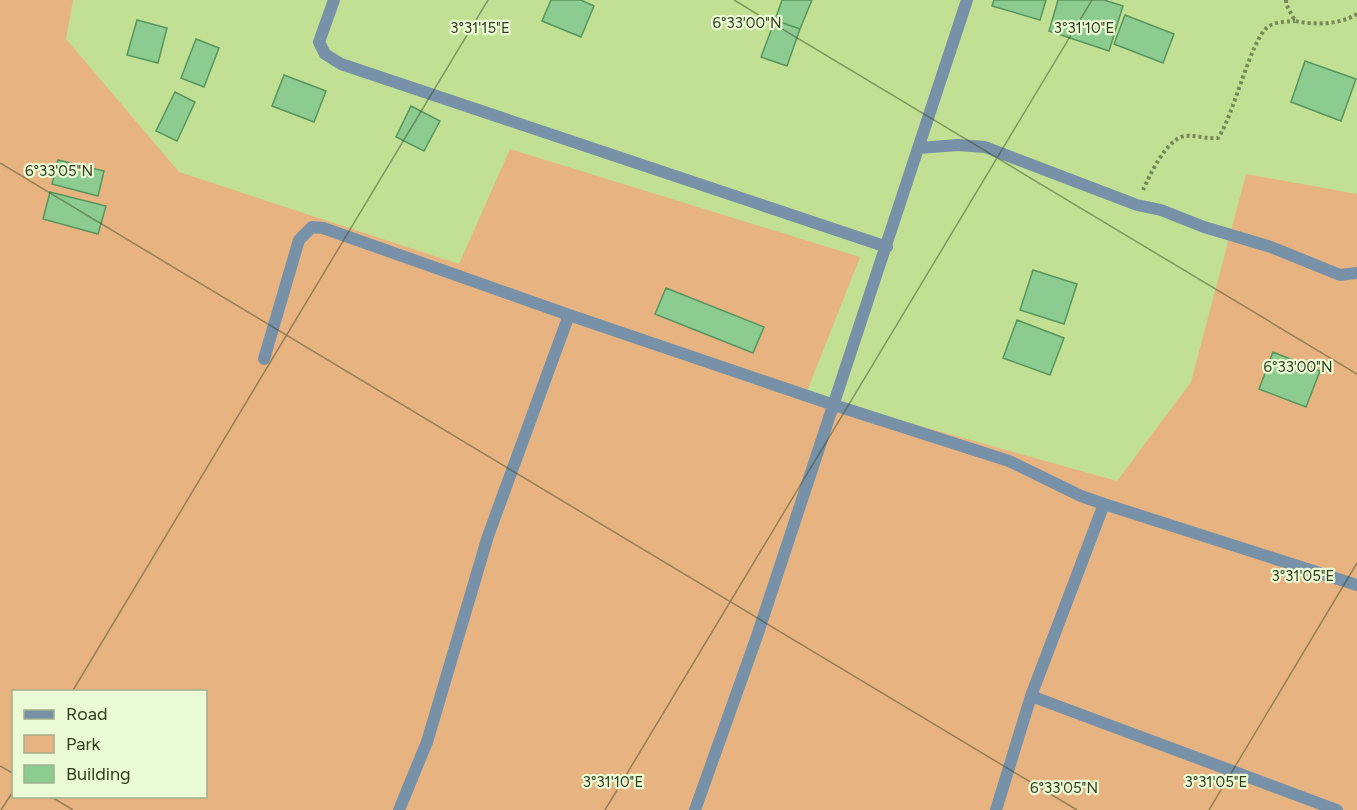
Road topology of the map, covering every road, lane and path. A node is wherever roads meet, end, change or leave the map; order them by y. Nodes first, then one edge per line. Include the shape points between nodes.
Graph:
1 (334, 0) edge
2 (967, 0) edge
3 (1286, 0) edge
4 (1357, 14) edge
5 (1295, 21) junction
6 (919, 148) junction
7 (1137, 205) junction
8 (887, 247) junction
9 (1357, 273) edge
10 (569, 315) junction
11 (264, 359) dead end
12 (834, 405) junction
13 (1104, 504) junction
14 (1357, 585) edge
15 (1031, 696) junction
16 (399, 810) edge
17 (695, 810) edge
18 (996, 810) edge
19 (1337, 810) edge

1 - 8 street via 319,42 325,54 341,64
2 - 6 street
3 - 5 path
4 - 5 path via 1314,25
5 - 7 path via 1267,27 1258,37 1218,138 1179,137 1158,159
6 - 7 street via 985,147
6 - 8 street
7 - 9 street via 1272,246 1340,274
8 - 12 street
10 - 11 street via 312,227 299,240
10 - 12 street
10 - 16 street via 488,536 427,742
12 - 13 street via 1009,461
12 - 17 street
13 - 14 street
13 - 15 street
15 - 18 street
15 - 19 street

